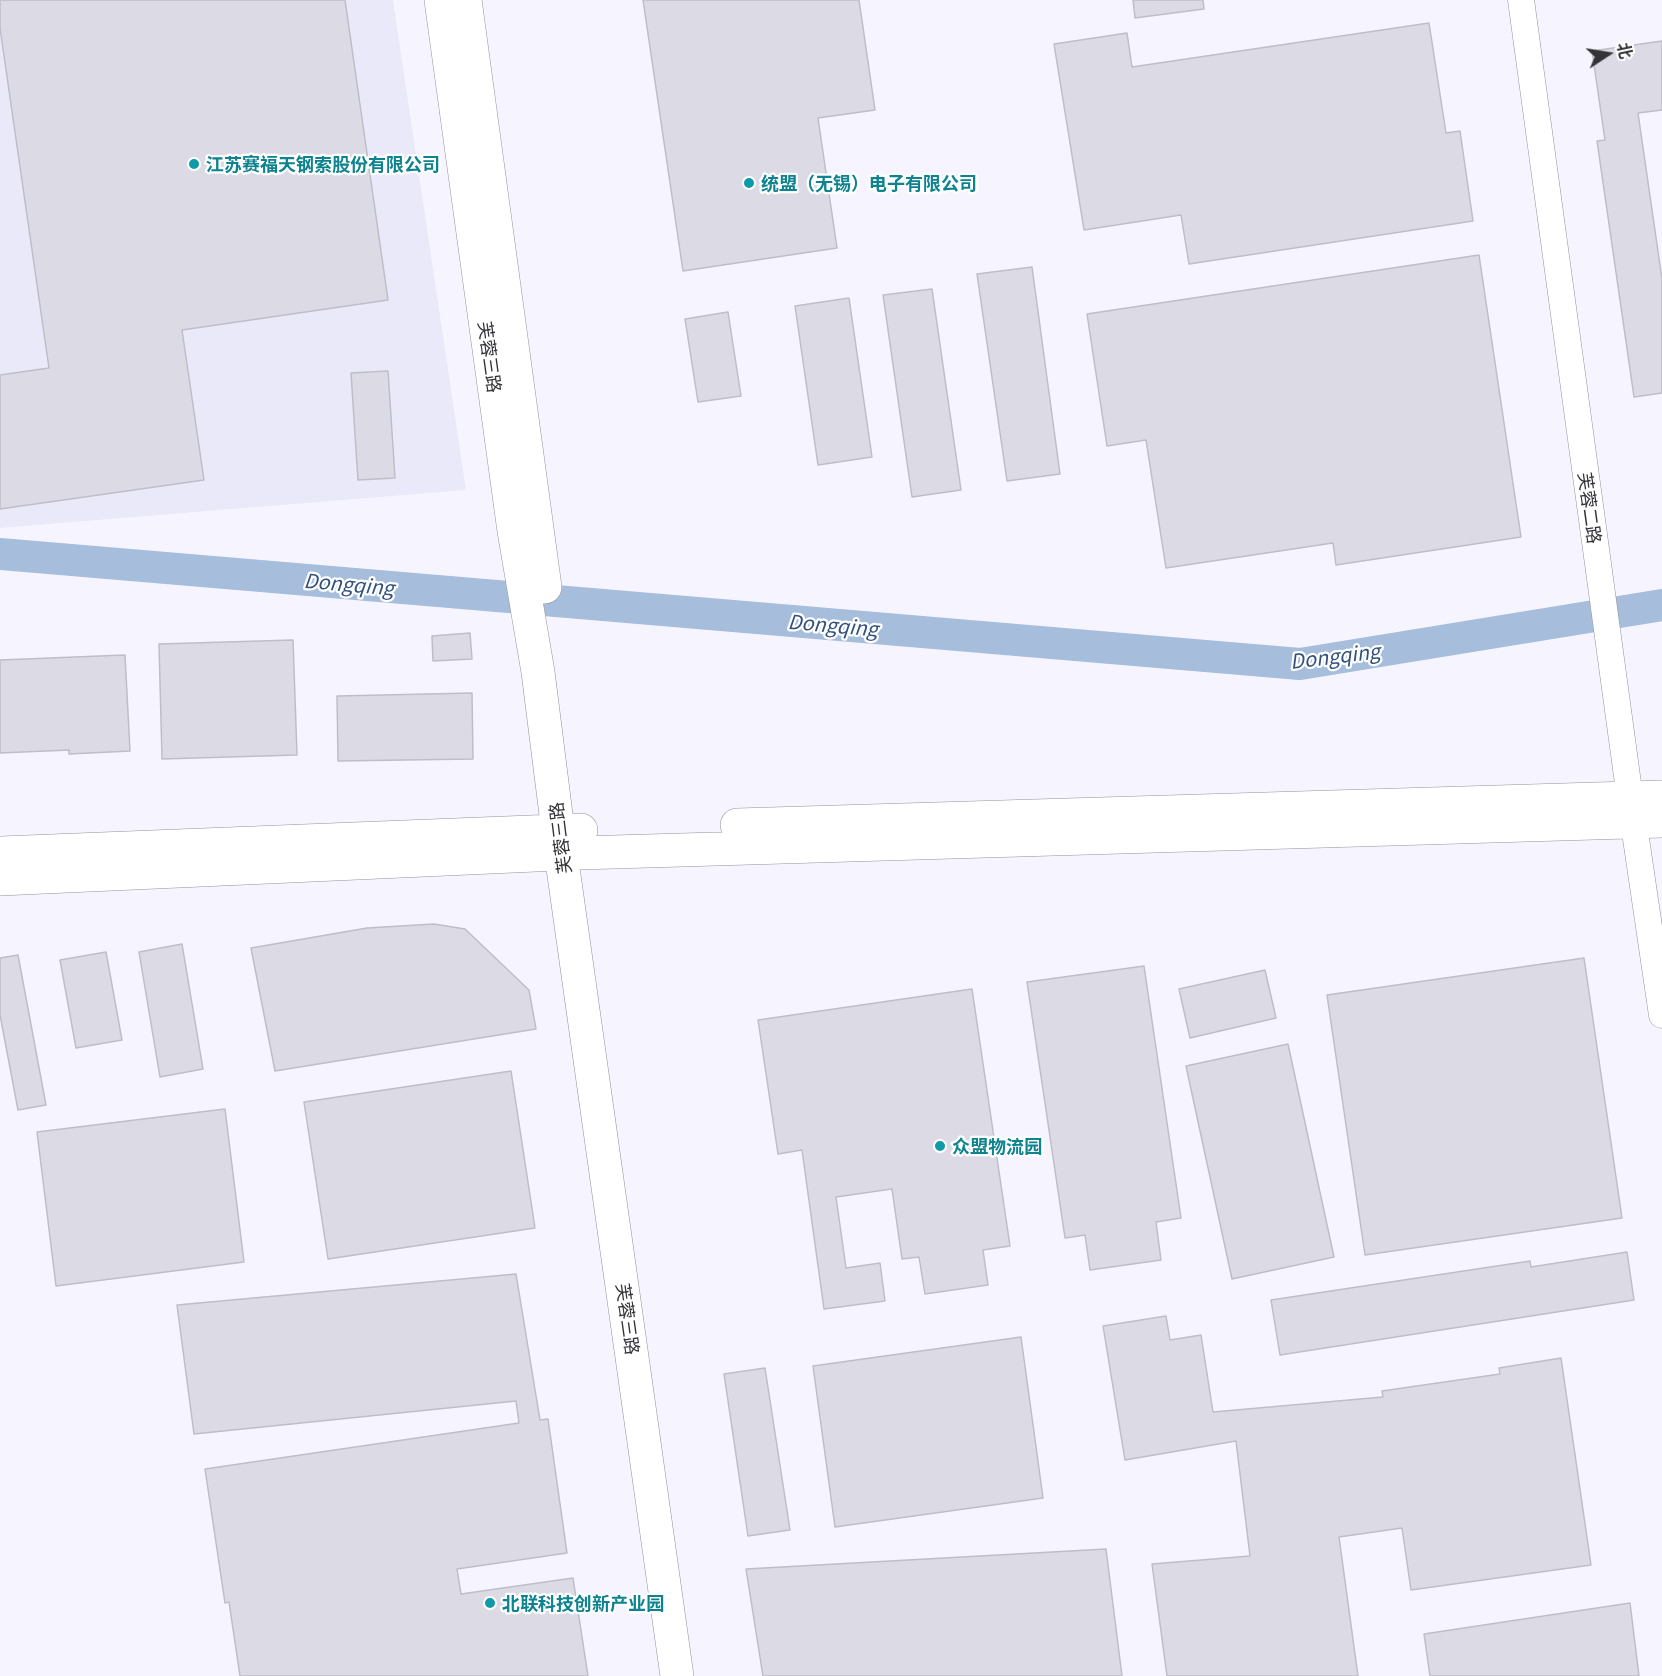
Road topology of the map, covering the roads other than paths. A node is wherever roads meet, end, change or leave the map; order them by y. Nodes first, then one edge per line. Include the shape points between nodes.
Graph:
1 (441, 0) edge
2 (465, 0) edge
3 (1521, 0) edge
4 (526, 529) junction
5 (1662, 797) edge
6 (1642, 814) edge
7 (570, 842) junction
8 (0, 853) edge
9 (0, 879) edge
10 (1662, 1015) edge
11 (677, 1676) edge
12 (695, 1676) edge

1 - 4 main road, 芙蓉三路
2 - 4 main road, 芙蓉三路
3 - 6 street, 芙蓉二路 via 1614,680
4 - 7 main road, 芙蓉三路
5 - 6 main road
6 - 7 main road
6 - 10 street, 芙蓉二路
7 - 8 main road
7 - 9 main road
7 - 11 main road, 芙蓉三路
7 - 12 main road, 芙蓉三路

